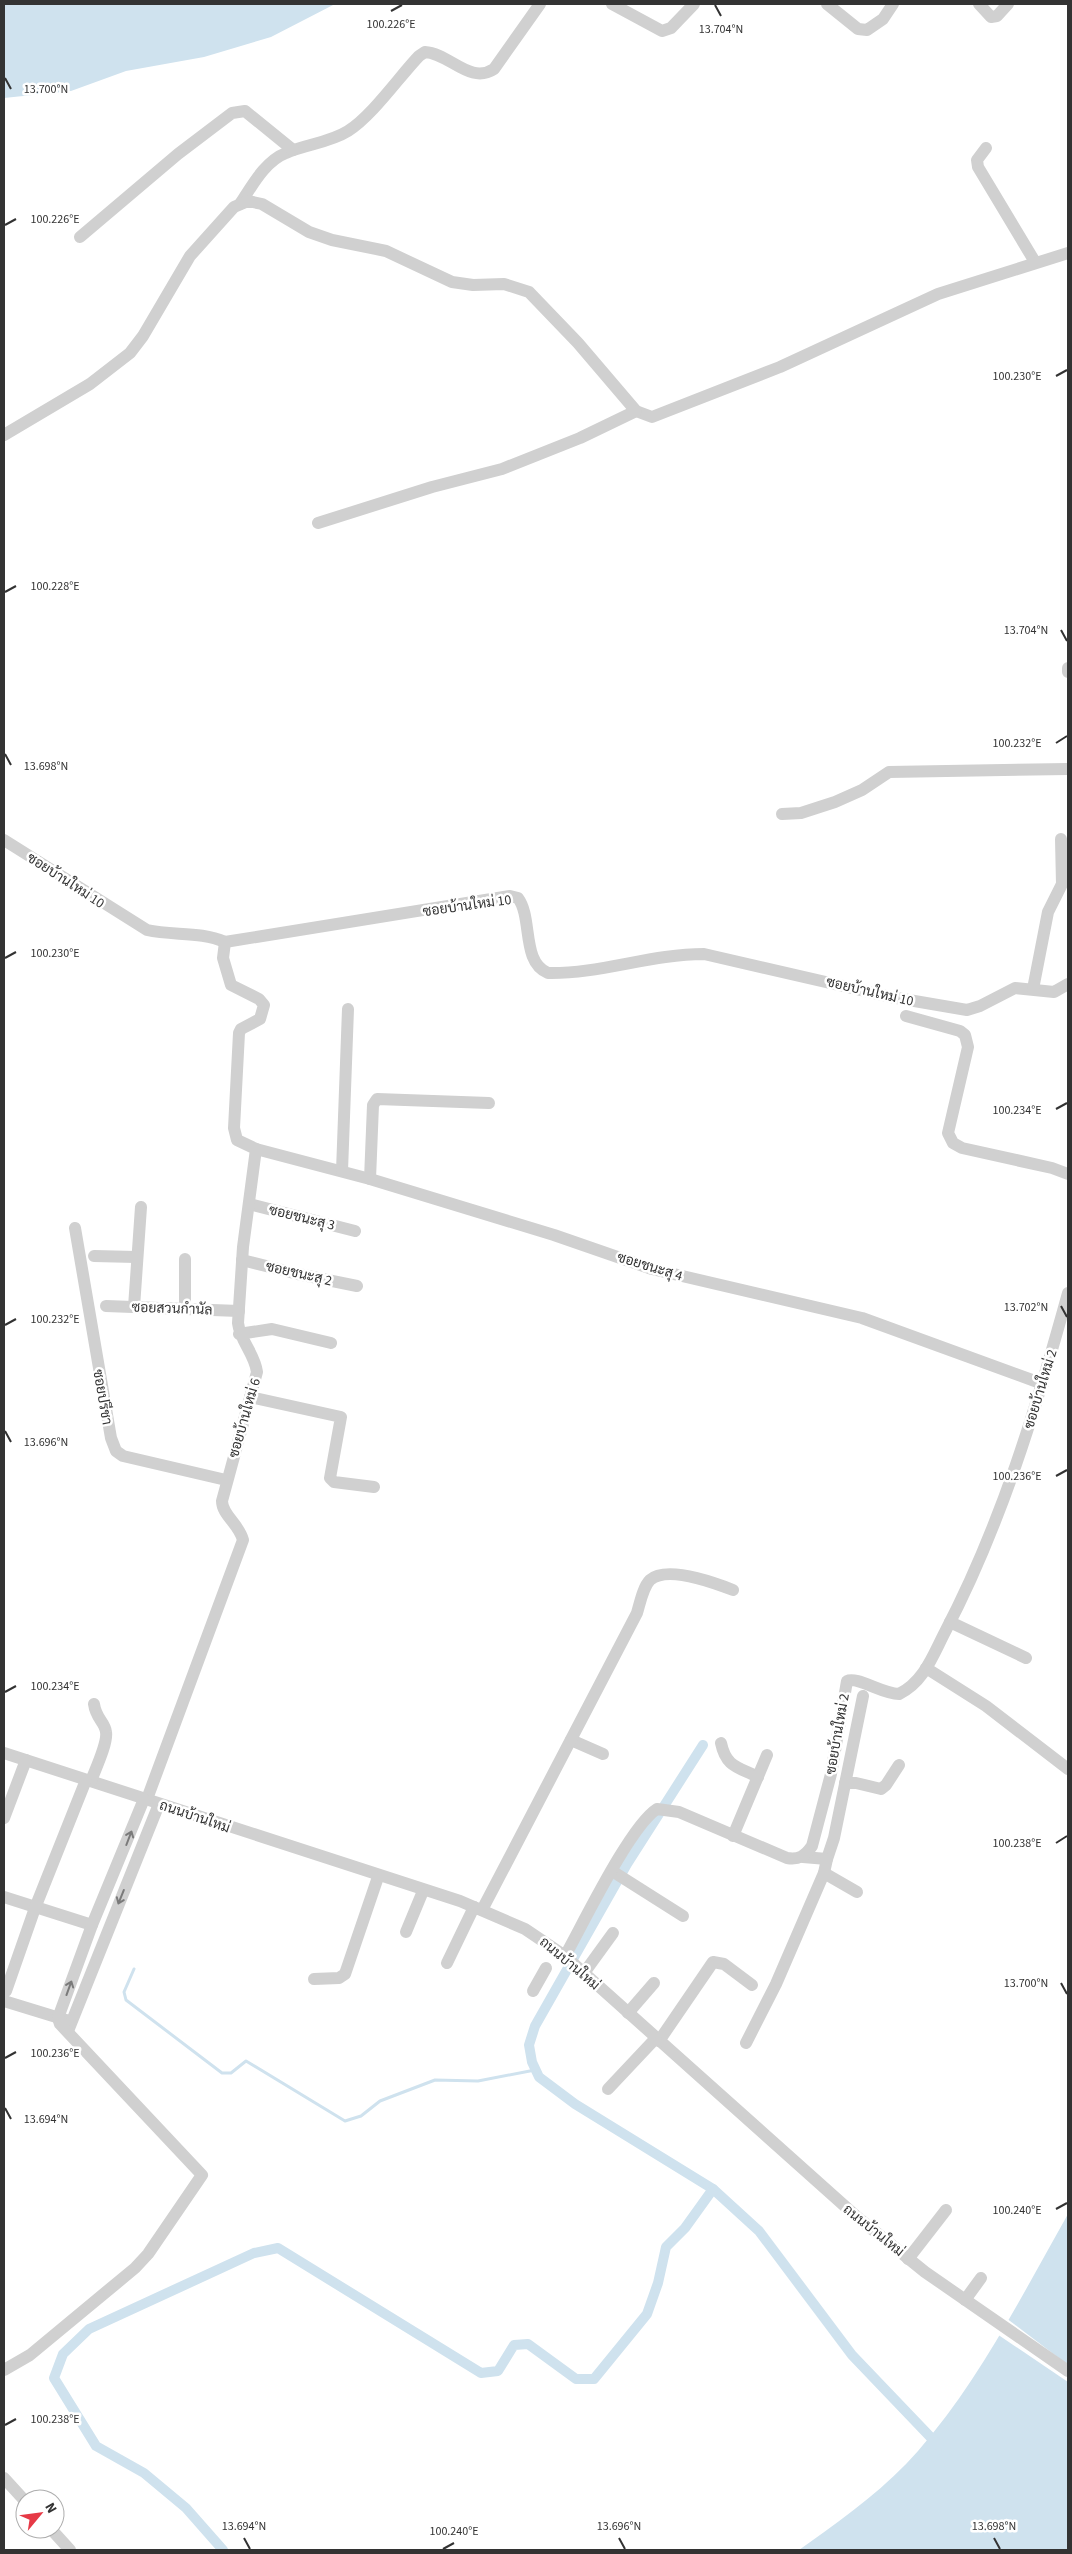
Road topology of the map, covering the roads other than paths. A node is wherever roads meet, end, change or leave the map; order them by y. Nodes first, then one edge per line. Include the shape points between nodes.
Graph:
1 (540, 4) edge
2 (612, 4) edge
3 (694, 4) edge
4 (827, 4) edge
5 (893, 4) edge
6 (979, 4) edge
7 (1008, 4) edge
8 (986, 148) dead end
9 (293, 150) junction
10 (240, 204) junction
11 (80, 238) dead end
12 (1068, 253) edge
13 (1035, 262) junction
14 (636, 411) junction
15 (4, 434) edge
16 (318, 523) dead end
17 (1068, 668) edge
18 (1068, 672) edge
19 (1068, 769) edge
20 (782, 814) dead end
21 (1061, 839) dead end
22 (4, 840) edge
23 (225, 942) junction
24 (1068, 984) edge
25 (1033, 989) junction
26 (348, 1009) dead end
27 (906, 1016) dead end
28 (489, 1103) dead end
29 (256, 1149) junction
30 (342, 1171) junction
31 (1068, 1174) edge
32 (370, 1179) junction
33 (249, 1204) junction
34 (140, 1207) dead end
35 (75, 1228) dead end
36 (355, 1231) dead end
37 (94, 1256) dead end
38 (136, 1257) junction
39 (185, 1259) dead end
40 (242, 1260) junction
41 (357, 1286) dead end
42 (1068, 1293) edge
43 (106, 1306) dead end
44 (134, 1307) junction
45 (185, 1309) junction
46 (239, 1311) junction
47 (239, 1334) junction
48 (331, 1343) dead end
49 (1043, 1384) junction
50 (250, 1397) junction
51 (226, 1480) junction
52 (374, 1487) dead end
53 (734, 1590) dead end
54 (950, 1622) junction
55 (1026, 1658) dead end
56 (926, 1668) junction
57 (863, 1696) dead end
58 (94, 1704) dead end
59 (571, 1740) junction
60 (721, 1743) dead end
61 (4, 1753) edge
62 (603, 1754) dead end
63 (767, 1755) dead end
64 (26, 1760) junction
65 (899, 1765) dead end
66 (1068, 1769) edge
67 (758, 1777) junction
68 (88, 1781) junction
69 (845, 1784) junction
70 (145, 1799) junction
71 (159, 1804) junction
72 (4, 1818) edge
73 (733, 1836) junction
74 (803, 1857) junction
75 (827, 1858) junction
76 (612, 1871) junction
77 (824, 1873) junction
78 (378, 1877) junction
79 (423, 1891) junction
80 (856, 1892) dead end
81 (4, 1897) edge
82 (35, 1908) junction
83 (478, 1908) junction
84 (683, 1916) dead end
85 (92, 1925) junction
86 (406, 1932) dead end
87 (613, 1933) dead end
88 (561, 1953) junction
89 (447, 1963) dead end
90 (584, 1973) junction
91 (314, 1980) dead end
92 (654, 1983) dead end
93 (752, 1985) dead end
94 (533, 1991) dead end
95 (5, 1996) edge
96 (628, 2013) junction
97 (58, 2018) junction
98 (71, 2026) junction
99 (657, 2040) junction
100 (746, 2043) dead end
101 (608, 2090) dead end
102 (946, 2210) dead end
103 (908, 2258) junction
104 (981, 2278) dead end
105 (965, 2300) junction
106 (4, 2370) edge
107 (1068, 2371) edge
108 (4, 2478) edge
109 (15, 2490) edge
110 (60, 2539) edge
111 (70, 2550) edge

1 - 9 street via 498,65 488,72 475,74 425,52 354,127 333,139
2 - 3 street via 662,31 671,28
4 - 5 street via 858,29 867,30 883,19
6 - 7 street via 991,17 997,16
8 - 13 street via 977,160 978,167
9 - 10 street via 263,170
9 - 11 street via 245,111 232,113 178,154
10 - 14 street via 255,202 309,232 386,251 452,282 504,284 529,292
10 - 15 street via 190,256 130,353 90,384
12 - 13 street
13 - 14 street via 938,294 780,367 659,416 646,416
14 - 16 street via 580,438 502,469
17 - 18 street
19 - 20 street via 888,772 862,790 835,802 801,813
21 - 25 street via 1062,884 1048,912
22 - 23 street, ซอยบ้านใหม่ 10 via 147,930 211,936
23 - 25 street, ซอยบ้านใหม่ 10 via 510,896 518,898 524,906 536,964 548,973 704,954 891,997 967,1010 1007,990
23 - 29 street via 223,958 231,985 259,999 264,1005 260,1019 241,1030 237,1057 236,1137
24 - 25 street, ซอยบ้านใหม่ 10 via 1054,992
26 - 30 street
27 - 31 street via 965,1035 968,1047 948,1133 953,1143
28 - 32 street via 377,1100 374,1105
29 - 30 street, ซอยชนะสุ 4
29 - 33 street, ซอยบ้านใหม่ 6
30 - 32 street, ซอยชนะสุ 4
32 - 49 street, ซอยชนะสุ 4 via 554,1235 652,1269 862,1318
33 - 36 street, ซอยชนะสุ 3
33 - 40 street, ซอยบ้านใหม่ 6
34 - 38 street
35 - 51 street, ซอยปรีชา via 111,1438 116,1451 123,1456
37 - 38 street
38 - 44 street
39 - 45 street
40 - 41 street, ซอยชนะสุ 2
40 - 46 street, ซอยบ้านใหม่ 6
42 - 49 street, ซอยบ้านใหม่ 2
43 - 44 street, ซอยสวนกำนัล
44 - 45 street, ซอยสวนกำนัล
45 - 46 street, ซอยสวนกำนัล
46 - 47 street, ซอยบ้านใหม่ 6
47 - 48 street via 277,1330
47 - 50 street, ซอยบ้านใหม่ 6 via 256,1365
49 - 54 street, ซอยบ้านใหม่ 2 via 1000,1510
50 - 51 street, ซอยบ้านใหม่ 6
50 - 52 street via 341,1417 330,1478 334,1482
51 - 70 street, ซอยบ้านใหม่ 6 via 222,1506 241,1531 242,1546
53 - 59 street via 697,1577 652,1579
54 - 55 street
54 - 56 street, ซอยบ้านใหม่ 2
56 - 66 street via 986,1706
56 - 74 street, ซอยบ้านใหม่ 2 via 904,1691 882,1692 860,1681 847,1681 830,1774 812,1846
57 - 69 street
58 - 68 street via 95,1714 104,1725 106,1736
59 - 62 street
59 - 83 street
60 - 67 street via 728,1763
61 - 64 street, ถนนบ้านใหม่
63 - 67 street
64 - 68 street, ถนนบ้านใหม่
64 - 72 street
65 - 69 street via 881,1789 856,1783
67 - 73 street
68 - 70 street, ถนนบ้านใหม่
68 - 82 street
69 - 75 street
70 - 71 street, ถนนบ้านใหม่
85 -> 70 street, ซอยบ้านใหม่ 6
71 - 78 street, ถนนบ้านใหม่
71 -> 98 street
73 - 74 street via 787,1858
73 - 76 street via 679,1812 657,1809 646,1818
74 - 75 street
75 - 77 street
76 - 84 street
76 - 88 street
77 - 80 street
77 - 100 street via 776,1984
78 - 79 street, ถนนบ้านใหม่
78 - 91 street via 344,1974 339,1978
79 - 83 street, ถนนบ้านใหม่
79 - 86 street
81 - 82 street
82 - 85 street
82 - 95 street
83 - 88 street, ถนนบ้านใหม่ via 525,1929
83 - 89 street
97 -> 85 street, ซอยบ้านใหม่ 6
87 - 90 street
88 - 90 street, ถนนบ้านใหม่
88 - 94 street via 548,1965
90 - 96 street, ถนนบ้านใหม่
92 - 96 street
93 - 99 street via 724,1964 713,1962
95 - 97 street
96 - 99 street, ถนนบ้านใหม่
97 - 98 street
98 - 106 street via 92,2060 202,2175 136,2268 30,2355
99 - 101 street
99 - 103 street, ถนนบ้านใหม่ via 856,2217
102 - 103 street
103 - 105 street, ถนนบ้านใหม่
104 - 105 street
105 - 107 street, ถนนบ้านใหม่
108 - 109 street
110 - 111 street

